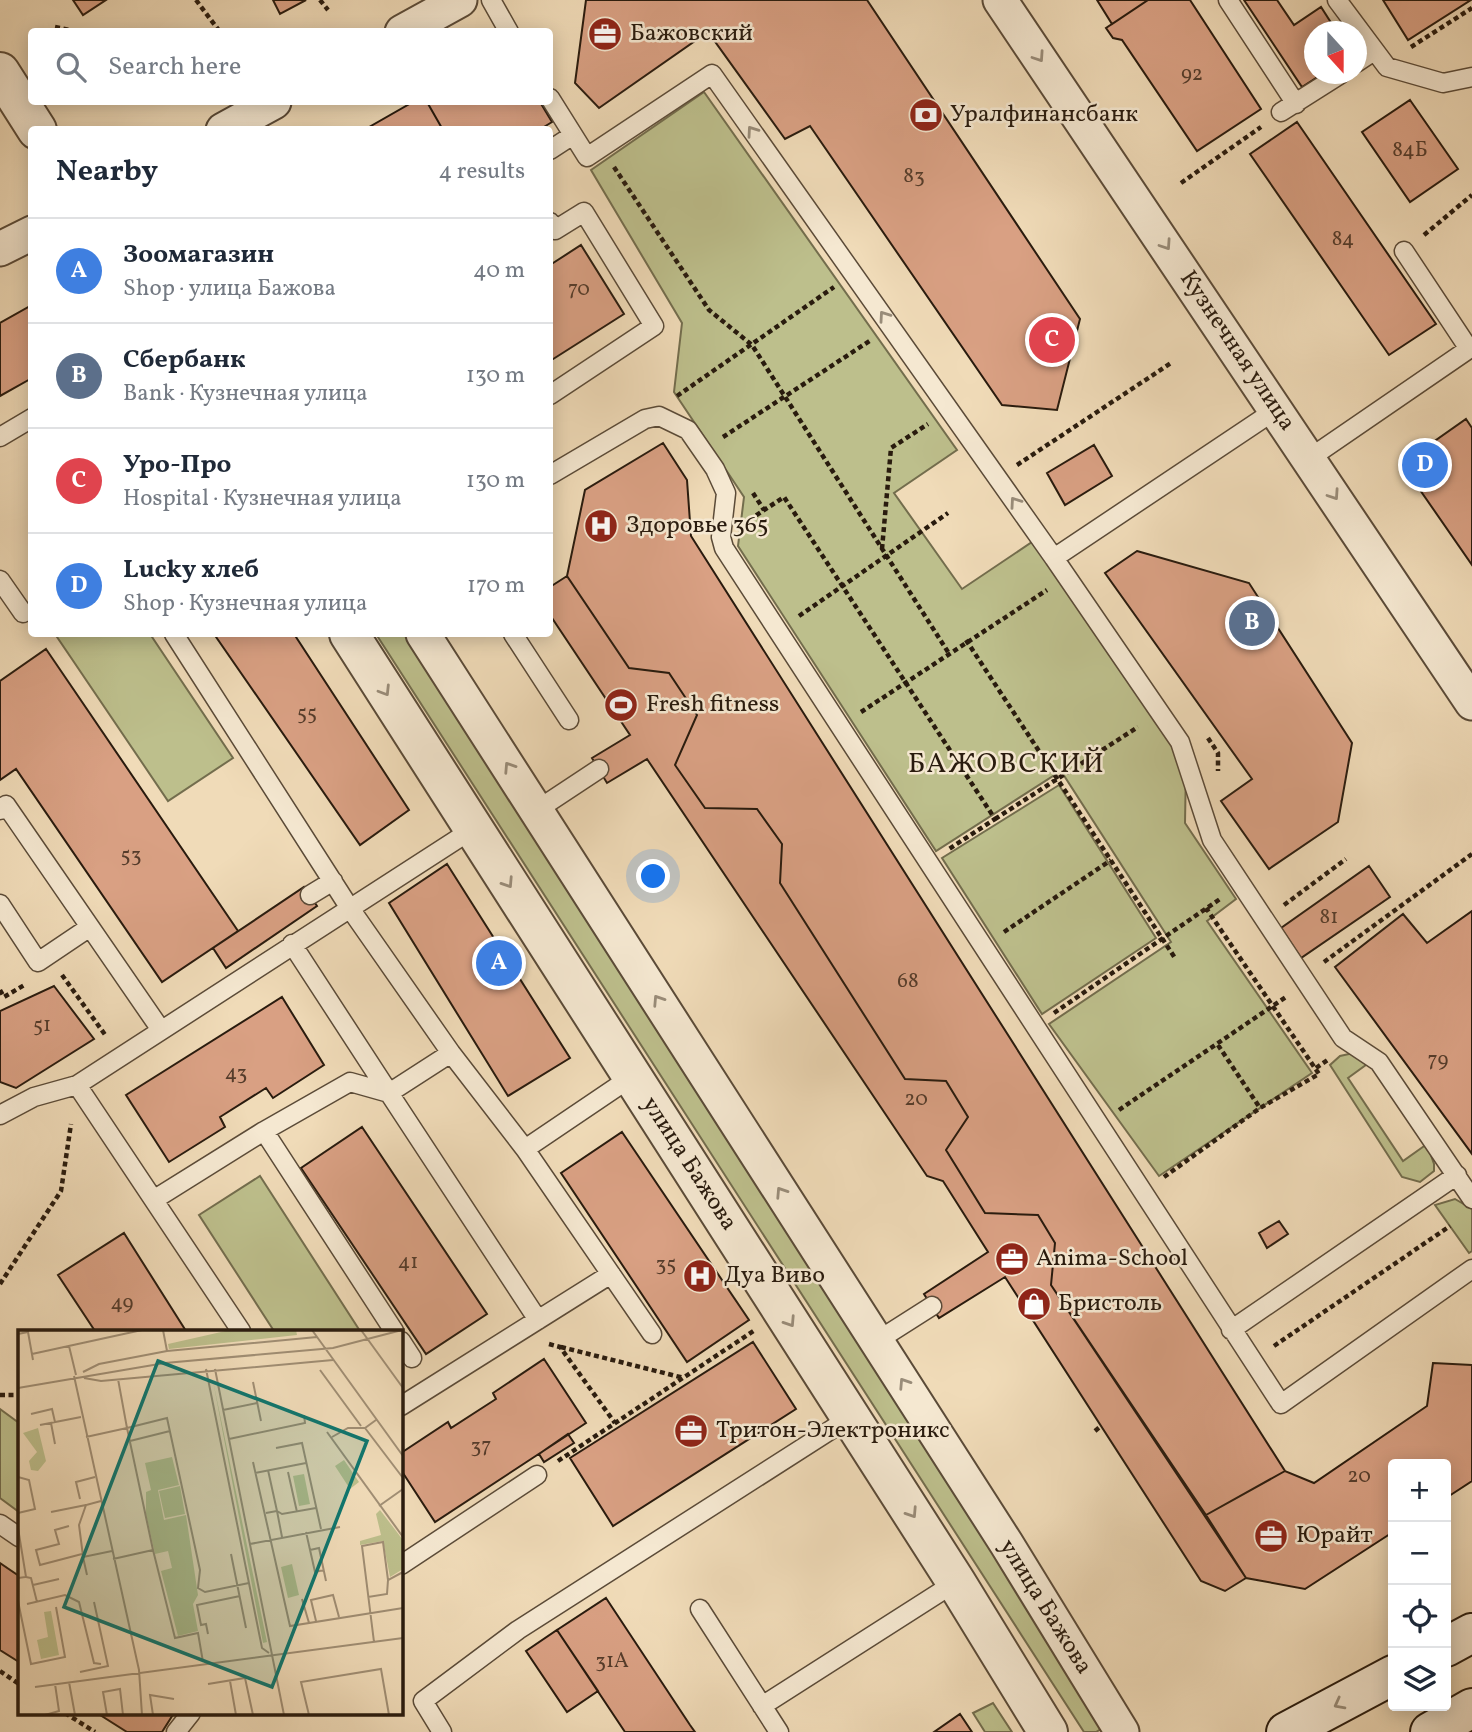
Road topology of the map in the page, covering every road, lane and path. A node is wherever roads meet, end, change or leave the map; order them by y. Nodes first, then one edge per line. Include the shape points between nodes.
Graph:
1 (196, 0) edge
2 (320, 0) edge
3 (460, 0) edge
4 (491, 0) edge
5 (1000, 0) edge
6 (1228, 0) edge
7 (1337, 0) edge
8 (1472, 8) edge
9 (328, 10) dead end
10 (55, 27) dead end
11 (60, 28) edge
12 (216, 28) edge
13 (409, 28) edge
14 (507, 28) edge
15 (1374, 51) junction
16 (1367, 56) edge
17 (0, 72) edge
18 (1472, 77) edge
19 (1326, 84) edge
20 (553, 103) edge
21 (269, 105) edge
22 (1289, 108) junction
23 (34, 126) edge
24 (230, 126) edge
25 (573, 135) junction
26 (553, 148) edge
27 (601, 148) junction
28 (1181, 183) dead end
29 (1472, 195) edge
30 (553, 227) edge
31 (28, 235) edge
32 (0, 249) edge
33 (1404, 251) joint
34 (853, 274) junction
35 (891, 327) junction
36 (752, 345) junction
37 (1471, 352) edge
38 (1171, 363) dead end
39 (553, 394) edge
40 (785, 397) junction
41 (950, 409) junction
42 (1277, 409) junction
43 (645, 419) junction
44 (28, 420) edge
45 (0, 438) edge
46 (701, 450) junction
47 (1310, 458) junction
48 (1008, 472) dead end
49 (553, 473) edge
50 (948, 513) dead end
51 (721, 537) junction
52 (882, 550) junction
53 (886, 557) junction
54 (1055, 558) junction
55 (1067, 577) junction
56 (0, 580) edge
57 (843, 586) junction
58 (23, 613) dead end
59 (778, 630) junction
60 (176, 637) edge
61 (351, 637) edge
62 (426, 637) edge
63 (515, 637) edge
64 (966, 640) junction
65 (948, 652) junction
66 (905, 681) junction
67 (1472, 703) edge
68 (1160, 712) junction
69 (569, 720) dead end
70 (840, 726) junction
71 (599, 769) dead end
72 (1058, 779) junction
73 (0, 810) edge
74 (537, 810) junction
75 (995, 819) junction
76 (473, 829) junction
77 (1472, 853) edge
78 (1111, 860) junction
79 (929, 862) junction
80 (333, 881) junction
81 (310, 895) dead end
82 (0, 904) edge
83 (349, 907) junction
84 (1206, 908) dead end
85 (1192, 918) dead end
86 (90, 927) junction
87 (1163, 939) junction
88 (292, 944) junction
89 (983, 946) junction
90 (1175, 958) dead end
91 (57, 968) dead end
92 (36, 979) dead end
93 (1308, 983) junction
94 (0, 990) edge
95 (1274, 1006) junction
96 (1035, 1026) junction
97 (161, 1030) junction
98 (112, 1044) dead end
99 (1217, 1045) junction
100 (451, 1053) junction
101 (633, 1076) junction
102 (77, 1085) junction
103 (389, 1093) junction
104 (1260, 1108) junction
105 (0, 1115) edge
106 (1098, 1124) junction
107 (264, 1131) junction
108 (525, 1149) junction
109 (1457, 1175) junction
110 (1143, 1192) junction
111 (155, 1199) junction
112 (1472, 1199) edge
113 (1450, 1226) dead end
114 (1472, 1269) edge
115 (611, 1274) junction
116 (0, 1284) edge
117 (932, 1306) dead end
118 (538, 1320) junction
119 (757, 1329) dead end
120 (240, 1330) edge
121 (393, 1330) edge
122 (1231, 1330) junction
123 (652, 1334) dead end
124 (515, 1335) junction
125 (877, 1341) junction
126 (402, 1343) edge
127 (560, 1347) junction
128 (1271, 1348) dead end
129 (412, 1358) dead end
130 (684, 1378) junction
131 (0, 1395) edge
132 (18, 1395) edge
133 (402, 1405) edge
134 (851, 1417) junction
135 (615, 1423) junction
136 (1101, 1426) dead end
137 (1094, 1431) dead end
138 (537, 1475) joint
139 (0, 1524) edge
140 (18, 1536) edge
141 (402, 1564) edge
142 (956, 1582) junction
143 (700, 1609) dead end
144 (1472, 1633) edge
145 (1451, 1644) edge
146 (0, 1671) edge
147 (1388, 1678) edge
148 (18, 1683) edge
149 (762, 1706) junction
150 (1472, 1708) edge
151 (67, 1714) edge
152 (190, 1714) edge
153 (95, 1732) edge
154 (176, 1732) edge
155 (442, 1732) edge
156 (779, 1732) edge
157 (1048, 1732) edge
158 (1122, 1732) edge
159 (1286, 1732) edge
160 (1430, 1732) edge

1 - 12 path
2 - 9 path
3 - 13 street
4 - 14 lane
5 -> 42 street, Кузнечная улица
6 - 22 lane
7 - 15 lane
8 - 15 path via 1398,55
10 - 11 path
15 - 16 lane
15 - 18 lane via 1387,68 1443,83
17 - 23 street
19 - 22 lane
20 - 25 lane
21 - 24 street
22 - 28 path
25 - 26 lane
25 - 27 lane via 587,157
34 -> 27 lane via 712,74
27 - 36 path via 709,310
29 - 33 path
30 - 39 lane via 555,230 584,212 654,326
31 - 32 street
33 - 37 lane
35 -> 34 lane
34 - 36 path
35 - 40 path
35 - 41 lane
36 - 40 path
36 - 43 path
37 - 47 lane
38 - 48 path
40 - 46 path
40 - 52 path
41 - 52 path via 891,448
54 -> 41 lane
42 - 47 street, Кузнечная улица
42 - 54 lane
43 - 46 lane via 659,416 672,420 688,430
43 - 49 lane
44 - 45 lane
46 - 51 lane via 726,493
47 -> 67 street, Кузнечная улица
50 - 53 path
51 - 57 path via 785,497
51 - 59 lane
52 - 53 path
53 - 57 path
53 - 65 path
54 - 55 lane
55 - 64 path
55 - 68 lane
56 - 58 lane
57 - 59 path
57 - 66 path
59 - 70 lane
60 - 80 lane
61 -> 76 street, улица Бажова
74 -> 62 street, улица Бажова
63 - 69 lane
64 - 65 path
64 - 72 path
65 - 66 path
66 - 70 path
66 - 75 path
68 - 72 path
68 - 93 lane via 1180,742 1212,840
70 - 79 lane
71 - 74 lane
72 - 75 path
72 - 78 path
73 - 86 lane via 6,805
125 -> 74 street, улица Бажова
75 - 79 path
76 - 83 lane
76 -> 101 street, улица Бажова
77 - 93 path via 1322,964 1321,972
78 - 87 path
78 - 89 path
79 - 89 lane
80 - 81 lane
80 - 83 lane
82 - 86 lane via 38,962
83 - 88 lane
83 - 100 lane
84 - 95 path
85 - 87 path
86 - 97 lane
87 - 90 path
87 - 96 path
88 - 97 lane
88 - 103 lane
89 - 96 lane
91 - 98 path
92 - 94 path via 4,997
93 - 95 path
93 - 109 lane via 1343,1038 1379,1062
95 - 99 path
95 - 104 path via 1319,1074
96 - 106 lane
97 - 102 lane
99 - 104 path
99 - 106 path
100 - 103 lane
100 - 108 lane
101 - 108 lane
101 -> 134 street, улица Бажова
102 - 105 lane via 34,1097
102 - 111 lane
102 - 116 path via 61,1191
103 - 107 lane via 351,1082
103 - 118 lane
104 - 110 path
106 - 110 lane
107 - 111 lane
107 - 121 lane
108 - 115 lane
109 - 112 lane
109 - 122 lane
110 - 122 lane
111 - 120 lane
113 - 128 path
114 - 122 lane via 1281,1404
115 - 118 lane
115 - 123 lane
117 - 125 lane
118 - 124 lane
119 - 130 path
124 - 127 path
124 - 133 lane
158 -> 125 street, улица Бажова
126 - 129 lane
127 - 130 path
127 - 135 path
130 - 135 path
131 - 132 path
134 -> 142 street, улица Бажова
134 - 155 lane via 518,1630 423,1701
135 - 138 path
136 - 137 path
138 - 141 lane
139 - 140 lane
142 - 149 lane
142 - 157 street, улица Бажова
143 - 149 lane
144 - 145 street
146 - 148 path
147 -> 159 street
149 - 156 lane
150 - 160 street
151 - 153 path
152 - 154 lane

